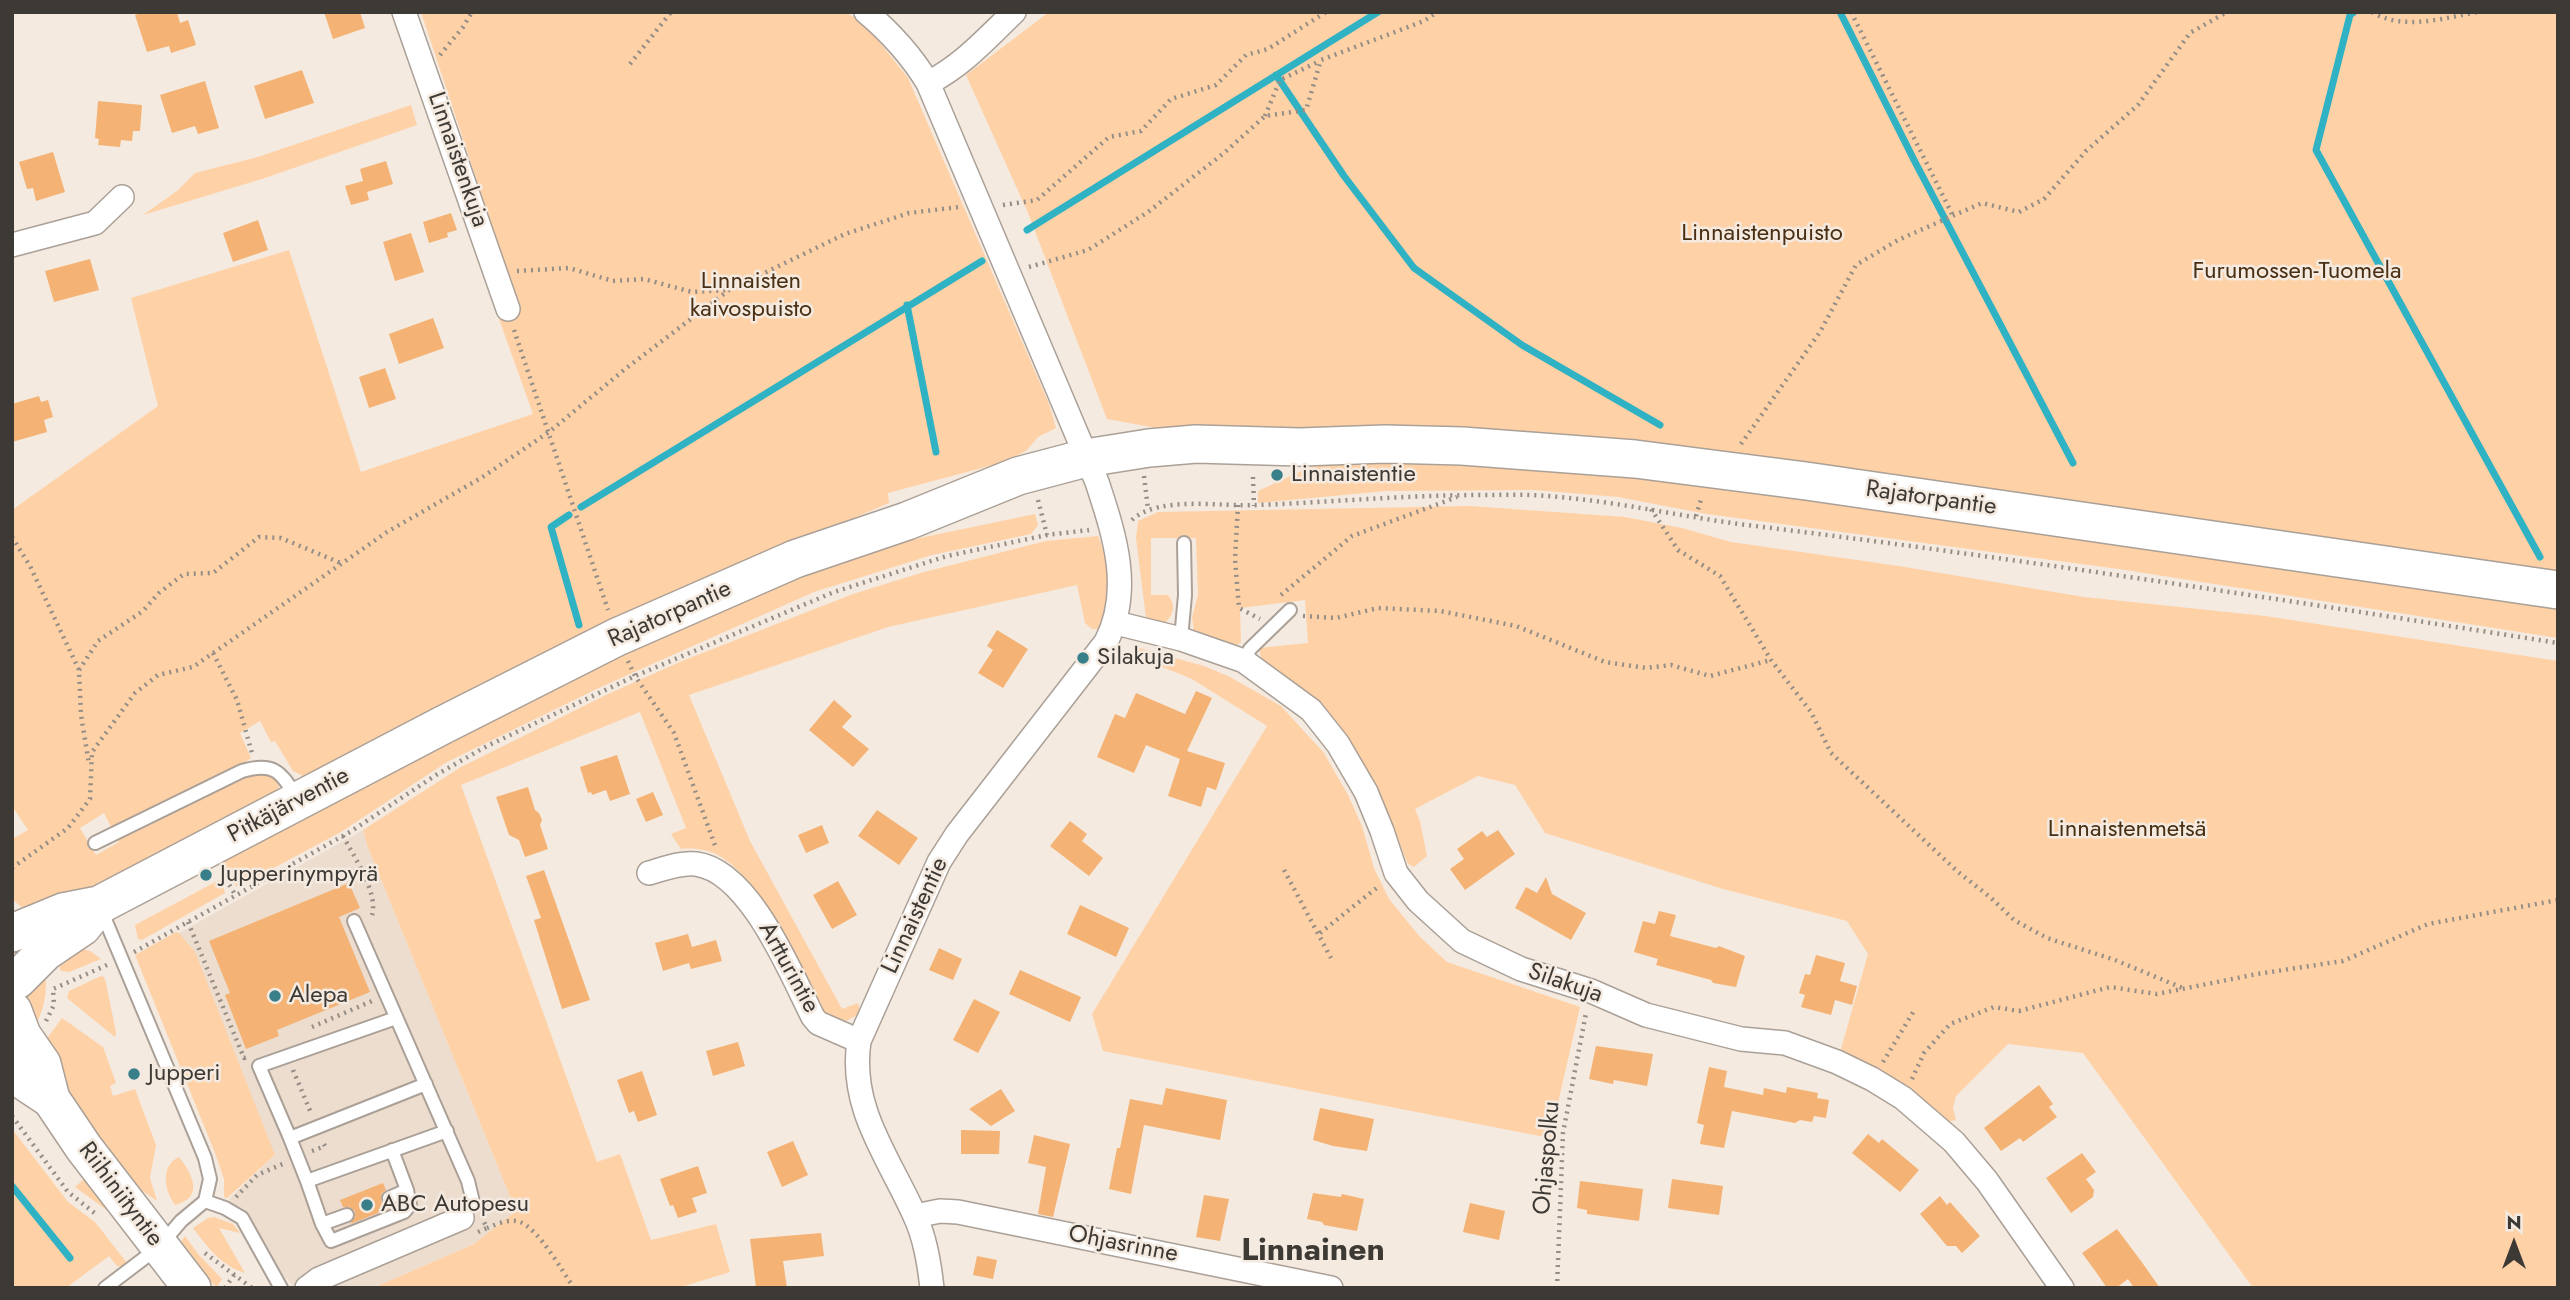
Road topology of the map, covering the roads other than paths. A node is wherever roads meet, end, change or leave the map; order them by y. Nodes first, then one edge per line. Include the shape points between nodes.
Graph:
1 (404, 12) edge
2 (866, 12) edge
3 (1014, 12) edge
4 (928, 83) junction
5 (122, 197) dead end
6 (12, 245) edge
7 (508, 309) road end
8 (1091, 470) junction
9 (1184, 543) dead end
10 (2558, 590) edge
11 (1290, 610) road end
12 (1115, 623) junction
13 (1181, 639) junction
14 (1244, 661) junction
15 (441, 726) joint
16 (298, 801) junction
17 (95, 842) dead end
18 (649, 873) dead end
19 (100, 905) junction
20 (354, 921) dead end
21 (12, 933) edge
22 (14, 991) edge
23 (396, 1018) junction
24 (859, 1041) junction
25 (21, 1058) edge
26 (426, 1084) junction
27 (447, 1131) junction
28 (290, 1138) junction
29 (392, 1150) junction
30 (307, 1181) junction
31 (407, 1190) junction
32 (389, 1198) dead end
33 (205, 1200) junction
34 (346, 1215) dead end
35 (915, 1216) junction
36 (462, 1217) joint
37 (323, 1224) junction
38 (170, 1234) junction
39 (105, 1288) edge
40 (192, 1288) edge
41 (281, 1288) edge
42 (307, 1288) edge
43 (932, 1288) edge
44 (1331, 1288) edge
45 (2062, 1288) edge

1 - 7 street, Linnaistenkuja
2 - 4 street, Linnaistentie via 911,56
3 - 4 street via 978,48
4 - 8 street, Linnaistentie via 991,205
5 - 6 street via 95,223
8 - 10 main road, Rajatorpantie via 1300,447 1384,444 1623,458
8 - 12 street, Linnaistentie via 1125,526
8 - 15 main road, Rajatorpantie via 795,559 617,637
9 - 13 lane
11 - 14 lane via 1250,649
12 - 13 street, Silakuja
12 - 24 street, Linnaistentie via 1099,652 939,862
13 - 14 street, Silakuja
14 - 45 street, Silakuja via 1311,710 1338,744 1366,792 1396,873 1462,941 1521,969 1591,991 1646,1015 1741,1039 1785,1043 1872,1079 1903,1098 1954,1142
15 - 16 main road, Pitkäjärventie
16 - 17 lane via 284,776 257,767
16 - 19 main road, Pitkäjärventie
18 - 24 street, Artturintie via 696,864 727,877 765,922 813,1017
19 - 21 main road, Pitkäjärventie via 64,912
19 - 22 main road, Pitkäjärventie via 82,927 45,952
19 - 33 lane via 205,1157 210,1179
20 - 23 lane
22 - 25 main road, Riihiniityntie
23 - 26 lane
23 - 28 lane via 259,1066
24 - 35 street, Linnaistentie via 856,1063 863,1108
25 - 38 main road, Riihiniityntie via 42,1064 51,1099
26 - 27 lane
26 - 28 lane
27 - 29 lane
27 - 36 lane via 473,1202
28 - 30 lane
29 - 30 lane
29 - 31 lane
30 - 37 lane
31 - 32 lane
31 - 37 lane via 410,1205 392,1217 331,1241
33 - 38 lane
33 - 41 lane via 242,1217
34 - 37 lane
35 - 43 street, Linnaistentie via 927,1250
35 - 44 street, Ohjasrinne via 958,1212
36 - 42 street via 318,1279
38 - 39 lane
38 - 40 main road, Riihiniityntie

